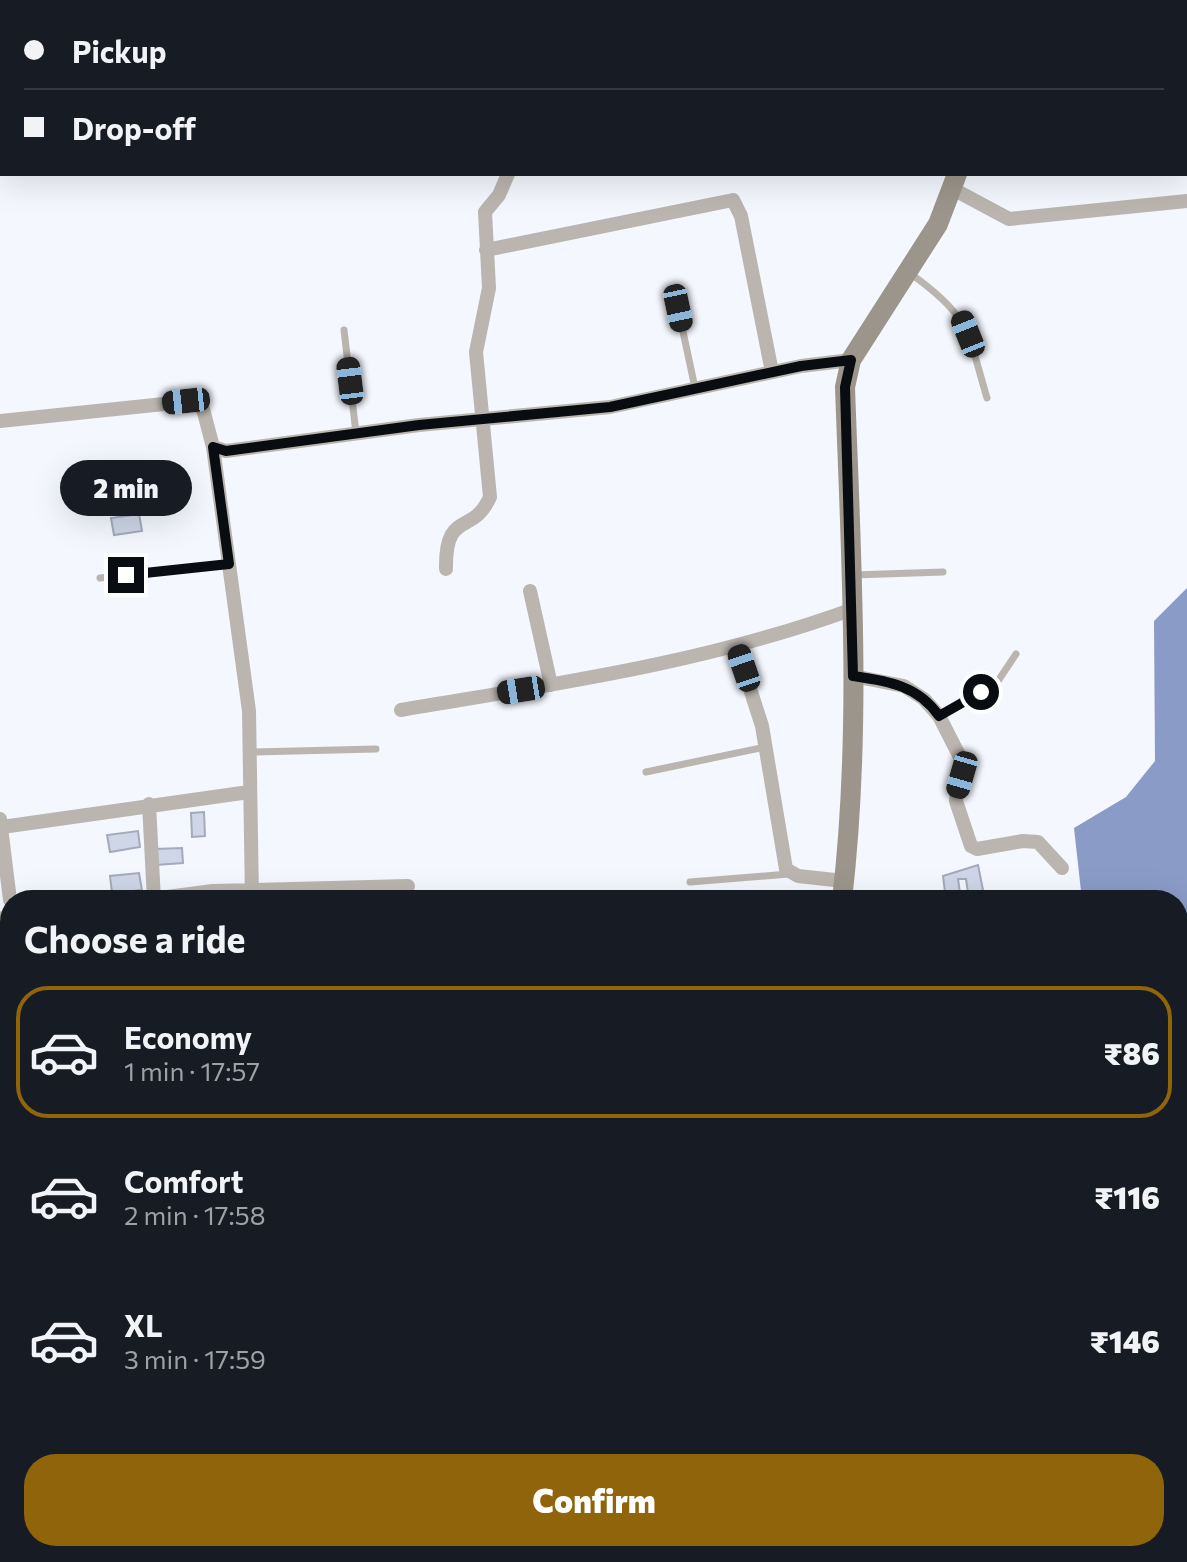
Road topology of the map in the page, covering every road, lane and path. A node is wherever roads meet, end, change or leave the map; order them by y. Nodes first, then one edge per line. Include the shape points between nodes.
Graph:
1 (507, 176) edge
2 (955, 181) edge
3 (1187, 201) edge
4 (486, 250) junction
5 (909, 273) junction
6 (678, 308) dead end
7 (344, 330) dead end
8 (851, 360) junction
9 (772, 372) junction
10 (695, 390) junction
11 (987, 398) dead end
12 (482, 419) junction
13 (0, 421) edge
14 (356, 433) junction
15 (213, 447) junction
16 (229, 564) junction
17 (446, 569) dead end
18 (943, 572) dead end
19 (851, 575) junction
20 (100, 578) dead end
21 (530, 591) dead end
22 (853, 609) junction
23 (737, 648) junction
24 (1016, 654) dead end
25 (853, 676) junction
26 (551, 685) junction
27 (401, 710) dead end
28 (939, 716) junction
29 (767, 747) junction
30 (376, 749) dead end
31 (250, 752) junction
32 (646, 772) dead end
33 (249, 792) junction
34 (149, 804) junction
35 (1, 823) edge
36 (1062, 868) dead end
37 (791, 874) junction
38 (690, 882) dead end
39 (408, 886) dead end
40 (9, 890) edge
41 (153, 890) edge
42 (252, 890) edge
43 (346, 890) edge
44 (840, 890) edge
45 (843, 890) edge

1 - 4 street via 485,212
2 - 3 street via 1009,219
2 - 5 main road via 938,224
4 - 9 street via 733,200 741,216
4 - 12 street via 489,288 476,352
5 - 8 main road
5 - 11 lane via 952,305 962,319
6 - 10 lane
7 - 14 lane
8 - 9 street
8 - 19 main road via 845,387
9 - 10 street
10 - 12 street via 610,407
12 - 14 street
12 - 17 street via 490,497 481,512 451,532
13 - 15 street via 193,401 203,409
14 - 15 street via 226,451
15 - 16 street
16 - 20 lane
16 - 31 street via 247,686
18 - 19 lane
19 - 22 main road
21 - 26 street
22 - 23 street
22 - 25 main road
23 - 26 street
23 - 29 street
24 - 28 lane via 996,684
25 - 28 street via 904,686
25 - 45 main road via 853,788
26 - 27 street
28 - 36 street via 962,761 956,801 971,846 1038,842
29 - 32 lane
29 - 37 street via 783,860
30 - 31 lane
31 - 33 street
33 - 34 street
33 - 42 street
34 - 35 street
34 - 41 street
35 - 40 street
37 - 38 lane
37 - 44 street
39 - 43 street

